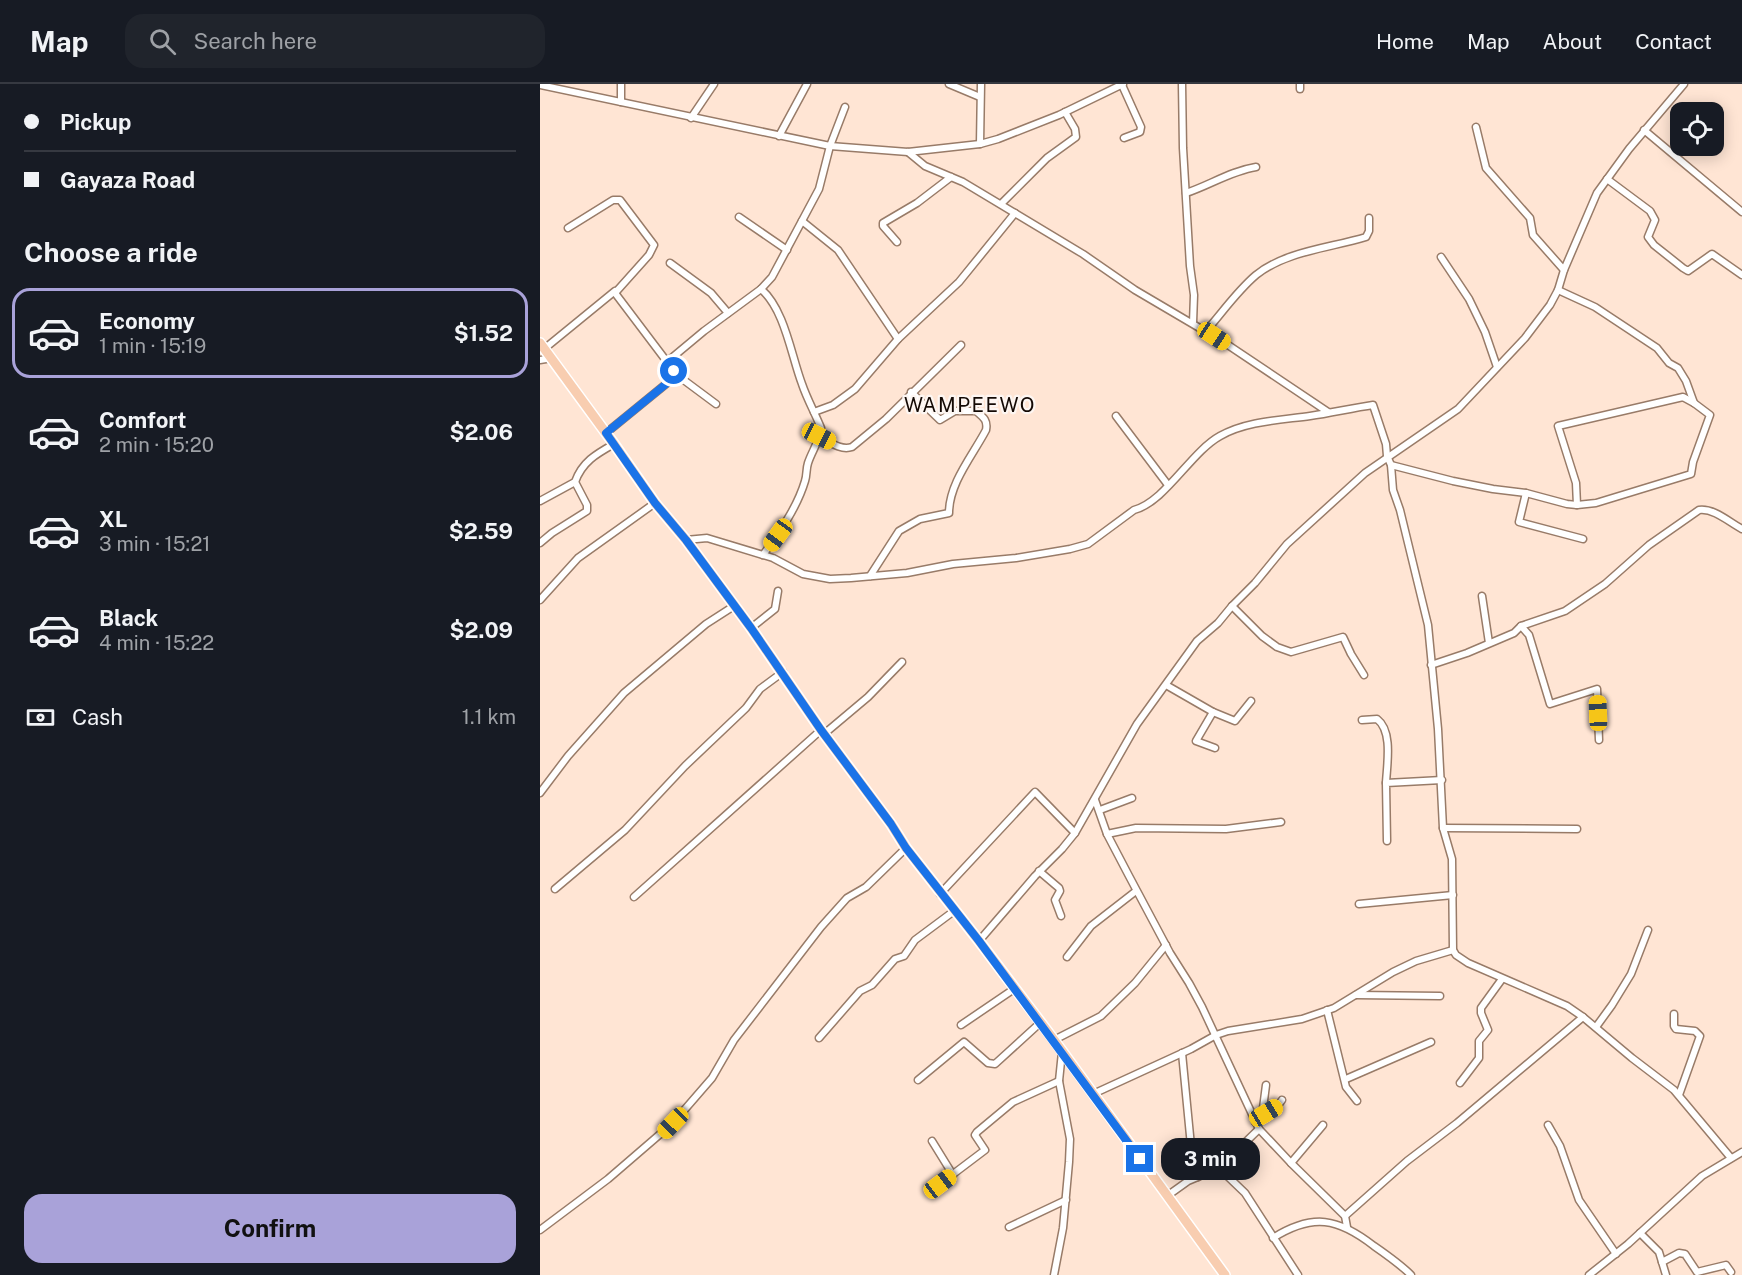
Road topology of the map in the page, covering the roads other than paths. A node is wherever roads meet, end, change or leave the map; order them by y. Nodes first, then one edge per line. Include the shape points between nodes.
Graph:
1 (621, 84) edge
2 (714, 84) edge
3 (807, 84) edge
4 (949, 84) edge
5 (981, 84) edge
6 (1123, 84) edge
7 (1182, 84) edge
8 (1684, 84) edge
9 (540, 86) edge
10 (552, 86) edge
11 (980, 97) junction
12 (621, 102) junction
13 (845, 107) dead end
14 (1065, 112) junction
15 (691, 118) junction
16 (1476, 127) dead end
17 (1644, 130) junction
18 (779, 136) junction
19 (1124, 138) dead end
20 (980, 144) junction
21 (830, 146) junction
22 (908, 152) junction
23 (1256, 167) dead end
24 (951, 177) junction
25 (1606, 179) junction
26 (1186, 193) junction
27 (1001, 204) junction
28 (1742, 212) edge
29 (1016, 213) junction
30 (739, 217) dead end
31 (1369, 218) dead end
32 (802, 221) junction
33 (568, 228) dead end
34 (897, 242) dead end
35 (788, 250) junction
36 (1441, 257) dead end
37 (670, 263) dead end
38 (1564, 270) junction
39 (1742, 275) edge
40 (761, 289) junction
41 (1558, 290) junction
42 (615, 291) junction
43 (728, 314) junction
44 (1193, 323) junction
45 (1206, 331) junction
46 (898, 339) junction
47 (961, 345) dead end
48 (542, 346) edge
49 (552, 358) junction
50 (540, 360) edge
51 (668, 361) junction
52 (1497, 368) junction
53 (677, 375) junction
54 (911, 392) junction
55 (1694, 403) junction
56 (716, 404) dead end
57 (814, 412) junction
58 (1328, 412) junction
59 (1116, 416) dead end
60 (606, 433) junction
61 (819, 436) junction
62 (615, 444) junction
63 (1387, 456) junction
64 (1391, 465) junction
65 (575, 482) junction
66 (1168, 485) junction
67 (1526, 493) junction
68 (540, 501) edge
69 (655, 503) junction
70 (1577, 505) junction
71 (1742, 529) edge
72 (1583, 539) dead end
73 (686, 540) junction
74 (540, 543) edge
75 (763, 555) junction
76 (870, 576) junction
77 (778, 591) dead end
78 (1482, 596) dead end
79 (540, 600) edge
80 (734, 606) junction
81 (1232, 606) junction
82 (1521, 626) junction
83 (751, 628) junction
84 (1489, 643) junction
85 (902, 662) dead end
86 (1431, 665) junction
87 (783, 672) junction
88 (1364, 675) dead end
89 (1166, 685) junction
90 (1251, 701) dead end
91 (1213, 712) junction
92 (1362, 720) dead end
93 (822, 732) junction
94 (1599, 740) dead end
95 (1215, 748) dead end
96 (1442, 780) junction
97 (1386, 783) junction
98 (540, 793) edge
99 (1132, 798) dead end
100 (1095, 800) junction
101 (1100, 810) junction
102 (1281, 822) dead end
103 (1443, 828) junction
104 (1578, 829) dead end
105 (1075, 833) junction
106 (1107, 834) junction
107 (1387, 841) dead end
108 (906, 848) junction
109 (1039, 871) junction
110 (555, 889) dead end
111 (1136, 891) junction
112 (940, 894) junction
113 (1453, 895) junction
114 (634, 897) dead end
115 (1359, 904) dead end
116 (954, 911) junction
117 (1061, 916) dead end
118 (1648, 930) dead end
119 (979, 941) junction
120 (1166, 945) junction
121 (1453, 950) junction
122 (1067, 957) dead end
123 (1502, 979) junction
124 (1014, 989) junction
125 (1355, 995) junction
126 (1440, 996) dead end
127 (1327, 1010) junction
128 (1674, 1014) dead end
129 (1583, 1017) junction
130 (1040, 1023) junction
131 (961, 1025) dead end
132 (1596, 1027) junction
133 (1216, 1035) junction
134 (819, 1038) dead end
135 (1054, 1040) junction
136 (1431, 1042) dead end
137 (1062, 1052) junction
138 (1182, 1053) junction
139 (1346, 1079) junction
140 (918, 1080) dead end
141 (1059, 1081) junction
142 (1460, 1083) dead end
143 (1266, 1085) dead end
144 (1093, 1094) junction
145 (1679, 1095) junction
146 (1282, 1100) dead end
147 (1357, 1101) dead end
148 (1262, 1116) junction
149 (1255, 1122) junction
150 (1323, 1125) dead end
151 (1548, 1125) dead end
152 (1259, 1130) junction
153 (932, 1141) dead end
154 (1742, 1152) edge
155 (1731, 1158) junction
156 (1291, 1163) junction
157 (1219, 1168) junction
158 (953, 1175) junction
159 (1198, 1177) junction
160 (940, 1184) dead end
161 (1167, 1196) junction
162 (1066, 1200) junction
163 (1345, 1216) junction
164 (1009, 1227) dead end
165 (1347, 1227) junction
166 (540, 1230) edge
167 (1640, 1233) junction
168 (1273, 1238) junction
169 (1616, 1254) junction
170 (1662, 1262) junction
171 (1056, 1266) junction
172 (1731, 1272) dead end
173 (1054, 1275) edge
174 (1063, 1275) edge
175 (1226, 1275) edge
176 (1298, 1275) edge
177 (1411, 1275) edge
178 (1589, 1275) edge
179 (1666, 1275) edge

1 - 12 street
2 - 15 street
3 - 18 street
4 - 11 street
5 - 11 street
6 - 14 street
6 - 19 street via 1141,129
7 - 26 street
8 - 17 street
9 - 10 street
10 - 12 street
11 - 20 street
12 - 15 street
13 - 21 street
14 - 20 street
14 - 27 street via 1076,138 1047,158
15 - 18 street
16 - 38 street via 1486,168 1530,218 1533,235
17 - 25 street
17 - 28 street
18 - 21 street
20 - 22 street
21 - 22 street
21 - 32 street via 821,183
22 - 24 street via 925,166
23 - 26 street via 1229,173
24 - 27 street
24 - 34 street via 883,223
25 - 38 street
25 - 39 street via 1650,211 1655,220 1648,237 1683,268 1688,271 1712,254
26 - 44 street
27 - 29 street
29 - 44 street
29 - 46 street via 959,282
30 - 35 street
31 - 45 street via 1366,237 1281,261 1258,274
32 - 35 street
32 - 46 street via 838,250
33 - 42 street via 617,199 650,239 654,245 649,255
35 - 40 street
36 - 52 street via 1469,299
37 - 43 street via 711,293
38 - 41 street
40 - 43 street
40 - 57 street via 774,303
41 - 52 street via 1531,330
41 - 55 street via 1595,307 1657,348 1682,375
42 - 48 street
42 - 51 street
43 - 51 street
44 - 45 street
45 - 58 street
46 - 57 street via 855,390
47 - 54 street
48 - 49 main road
49 - 50 street
49 - 60 main road
51 - 53 street
52 - 63 street via 1453,413
53 - 56 street
53 - 60 street
54 - 61 street via 852,447 841,448
54 - 76 street via 940,420 955,411 976,411 985,419 986,430 956,484 949,513 920,519 899,531
55 - 70 street via 1710,415 1691,474 1596,503
55 - 70 street via 1683,397 1558,426 1576,483
57 - 61 street
58 - 63 street via 1373,405
58 - 66 street via 1225,433
59 - 66 street
60 - 62 main road
61 - 75 street via 788,519
62 - 65 street via 587,461
62 - 69 main road
63 - 64 street
63 - 81 street via 1287,544
64 - 67 street
64 - 86 street via 1393,490 1428,625
65 - 68 street
65 - 74 street via 587,511
66 - 76 street via 1088,544 1016,558
67 - 70 street
67 - 72 street via 1519,522
69 - 73 main road
69 - 79 street via 578,558
71 - 82 street via 1712,512 1699,510 1565,611
73 - 75 street via 707,538
73 - 80 main road
75 - 76 street via 803,574 830,579
77 - 83 street via 775,609
78 - 84 street
80 - 83 main road
80 - 98 street via 706,624 624,693
81 - 88 street via 1262,636 1291,652 1343,637
81 - 89 street via 1197,641
82 - 84 street
82 - 94 street via 1529,635 1550,704 1597,689
83 - 87 main road
84 - 86 street
85 - 93 street via 868,697
86 - 96 street
87 - 93 main road
87 - 110 street via 760,689 746,708 685,765 625,830
89 - 91 street
89 - 100 street via 1137,724
90 - 91 street via 1235,721
91 - 95 street via 1196,741
92 - 97 street via 1377,719 1384,725
93 - 108 main road
93 - 114 street
96 - 97 street
96 - 103 street
97 - 107 street
99 - 101 street
100 - 101 street
100 - 105 street
101 - 106 street
102 - 106 street via 1226,829 1136,828
103 - 104 street
103 - 113 street via 1452,859
105 - 109 street
105 - 112 street via 1035,792
106 - 111 street
108 - 112 main road
108 - 166 street via 866,887 847,898 821,927 734,1040 712,1078 665,1132
109 - 117 street via 1059,888 1055,900
109 - 119 street
111 - 120 street
111 - 122 street via 1092,926
112 - 116 main road
113 - 115 street
113 - 121 street
116 - 119 main road
116 - 134 street via 915,940 904,956 895,959 872,985 860,992
118 - 132 street via 1631,974
119 - 124 main road
120 - 133 street
120 - 135 street via 1101,1016
121 - 123 street via 1468,963
121 - 125 street via 1416,961
123 - 129 street via 1567,1006
123 - 142 street via 1481,1008 1488,1030 1479,1041 1479,1058
124 - 130 main road
124 - 131 street
125 - 126 street
125 - 127 street
127 - 133 street via 1302,1019
127 - 139 street
128 - 145 street via 1676,1029 1695,1031 1700,1036
129 - 132 street
129 - 163 street
130 - 135 main road
130 - 140 street via 995,1064 988,1063 964,1042
132 - 145 street
133 - 138 street
133 - 149 street
135 - 137 main road
136 - 139 street
137 - 141 street
137 - 144 main road
138 - 144 street
138 - 159 street via 1192,1155
139 - 147 street
141 - 158 street via 1013,1102 976,1132 986,1150
141 - 162 street via 1070,1139
143 - 148 street
144 - 161 main road
145 - 155 street
146 - 148 street
148 - 149 street
149 - 152 street
150 - 156 street
151 - 169 street via 1560,1146 1578,1200
152 - 156 street
152 - 157 street
153 - 158 street
154 - 155 street
155 - 167 street via 1702,1176
156 - 163 street
157 - 159 street
157 - 168 street via 1245,1193
158 - 160 street
159 - 161 street
161 - 175 main road
162 - 164 street
162 - 171 street
163 - 165 street
165 - 168 street via 1308,1222
165 - 177 street
167 - 169 street
167 - 170 street via 1659,1252
168 - 176 street
169 - 178 street
170 - 172 street via 1679,1253 1685,1254 1697,1272 1726,1265
170 - 179 street
171 - 173 street
171 - 174 street

